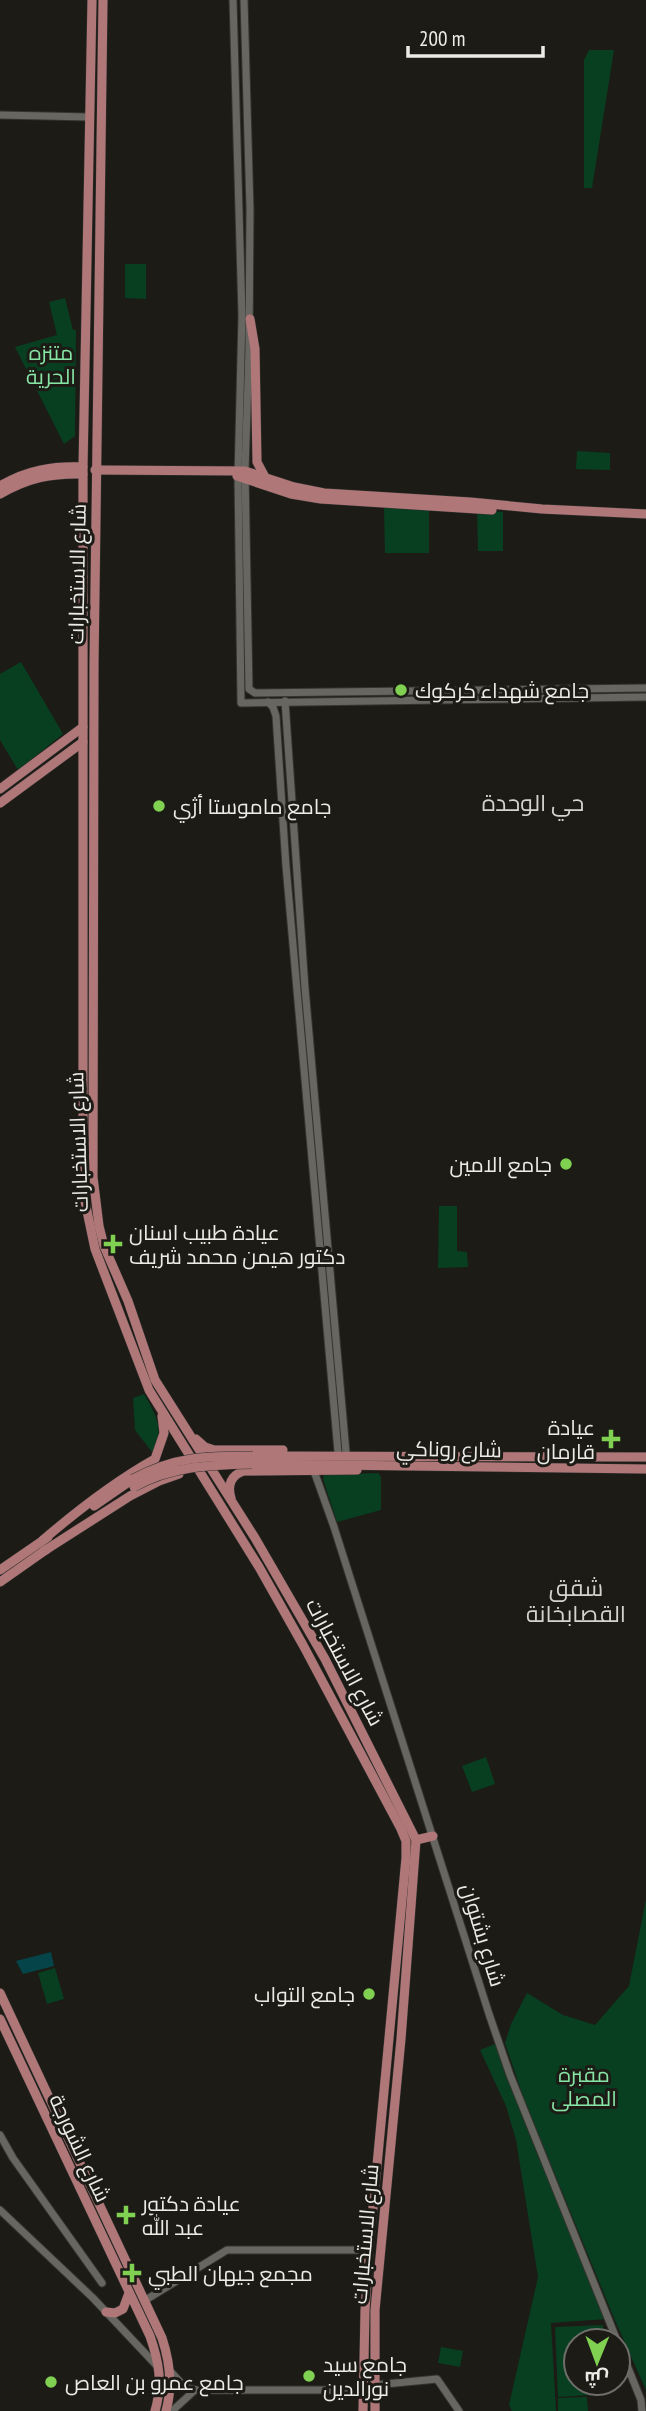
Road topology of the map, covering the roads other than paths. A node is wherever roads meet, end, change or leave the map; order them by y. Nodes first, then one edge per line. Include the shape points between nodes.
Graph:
1 (92, 0) edge
2 (103, 0) edge
3 (233, 0) edge
4 (244, 0) edge
5 (0, 115) edge
6 (90, 117) junction
7 (250, 319) junction
8 (85, 371) junction
9 (96, 371) junction
10 (83, 471) junction
11 (95, 472) junction
12 (241, 474) junction
13 (265, 477) junction
14 (0, 486) edge
15 (0, 494) edge
16 (646, 516) edge
17 (245, 635) junction
18 (94, 637) junction
19 (83, 638) junction
20 (646, 688) edge
21 (646, 697) edge
22 (268, 701) junction
23 (285, 701) junction
24 (276, 719) junction
25 (286, 719) junction
26 (83, 727) junction
27 (83, 741) junction
28 (0, 789) edge
29 (0, 803) edge
30 (88, 840) junction
31 (305, 988) junction
32 (296, 989) junction
33 (100, 1247) junction
34 (161, 1411) junction
35 (183, 1424) junction
36 (231, 1450) junction
37 (342, 1452) junction
38 (390, 1456) junction
39 (646, 1458) edge
40 (155, 1459) junction
41 (252, 1460) junction
42 (486, 1462) junction
43 (410, 1465) junction
44 (646, 1469) edge
45 (244, 1471) junction
46 (314, 1471) junction
47 (159, 1481) junction
48 (134, 1483) junction
49 (205, 1483) junction
50 (235, 1505) junction
51 (43, 1540) junction
52 (44, 1551) junction
53 (0, 1570) edge
54 (0, 1582) edge
55 (318, 1646) junction
56 (307, 1653) junction
57 (433, 1836) junction
58 (416, 1840) junction
59 (404, 1939) junction
60 (0, 1993) edge
61 (0, 2019) edge
62 (0, 2135) edge
63 (0, 2210) edge
64 (109, 2237) junction
65 (369, 2250) junction
66 (380, 2250) junction
67 (102, 2283) dead end
68 (129, 2292) junction
69 (145, 2301) junction
70 (106, 2312) junction
71 (159, 2367) junction
72 (170, 2371) junction
73 (375, 2385) junction
74 (195, 2390) junction
75 (363, 2390) junction
76 (644, 2402) edge
77 (155, 2411) edge
78 (166, 2411) edge
79 (172, 2411) edge
80 (363, 2411) edge
81 (375, 2411) edge
82 (459, 2411) edge
83 (642, 2411) edge

1 - 6 main road, شارع الاستخبارات
2 - 9 main road, شارع الاستخبارات
3 - 12 street via 242,317
4 - 7 street
5 - 6 street
6 - 8 main road, شارع الاستخبارات
7 - 12 street
7 - 13 main road via 255,349 257,462
8 - 9 main road
8 - 10 main road, شارع الاستخبارات
9 - 11 main road, شارع الاستخبارات
10 - 14 main road via 36,470
10 - 15 main road via 40,476
10 - 19 main road, شارع الاستخبارات
11 - 12 main road
11 - 18 main road, شارع الاستخبارات
12 - 13 main road
12 - 16 main road via 291,494 329,500
12 - 17 street
13 - 16 main road via 336,495
17 - 20 street via 249,689 255,693
17 - 22 street via 241,703
18 - 19 main road
18 - 30 main road, شارع الاستخبارات
19 - 26 main road, شارع الاستخبارات
21 - 23 street
22 - 23 street
22 - 24 street
23 - 25 street
24 - 25 street
24 - 32 street
25 - 31 street
26 - 27 main road, شارع الاستخبارات
26 - 28 main road
27 - 29 main road
27 - 30 main road, شارع الاستخبارات
30 - 33 main road, شارع الاستخبارات via 83,1192
31 - 32 street
31 - 37 street
32 - 37 street
33 - 34 main road, شارع الاستخبارات via 149,1390
33 - 35 main road, شارع الاستخبارات via 128,1301 155,1380
34 - 40 main road via 164,1433
34 - 49 main road, شارع الاستخبارات
35 - 36 main road via 205,1447
35 - 50 main road, شارع الاستخبارات
36 - 37 main road
36 - 45 main road via 230,1465
37 - 38 main road
38 - 41 main road, شارع روناكي
38 - 42 main road, شارع روناكي
39 - 42 main road, شارع روناكي
40 - 47 main road via 165,1461 169,1468
40 - 51 main road via 124,1477
41 - 43 main road, شارع روناكي
41 - 48 main road, bridge via 185,1468
42 - 43 main road, شارع روناكي
42 - 44 main road, شارع روناكي
43 - 46 main road
45 - 46 main road
45 - 50 main road via 236,1474 230,1485
46 - 57 street, شارع بشتوان
47 - 49 main road via 192,1472
47 - 52 main road
48 - 51 main road
48 - 52 main road
49 - 56 main road, شارع الاستخبارات
50 - 55 main road, شارع الاستخبارات
51 - 53 main road
52 - 54 main road
55 - 56 main road
55 - 58 main road, شارع الاستخبارات
56 - 59 main road, شارع الاستخبارات via 404,1835
57 - 58 main road
57 - 76 street, شارع بشتوان via 510,2075
58 - 59 main road, شارع الاستخبارات
59 - 65 main road, شارع الاستخبارات
59 - 66 main road, شارع الاستخبارات
60 - 64 main road
61 - 64 main road, شارع الشورجة
62 - 67 street
63 - 70 street
64 - 68 main road, شارع الشورجة
64 - 69 main road
65 - 66 main road
65 - 69 street via 227,2250
65 - 75 main road, شارع الاستخبارات
66 - 73 main road, شارع الاستخبارات
68 - 70 main road via 121,2310
68 - 71 main road, شارع الشورجة
69 - 72 main road via 162,2338
70 - 71 street
71 - 77 main road, شارع الشورجة via 161,2387
72 - 74 street
72 - 78 main road
73 - 81 main road, شارع الاستخبارات
73 - 82 street via 437,2379
74 - 75 street
74 - 79 street
75 - 80 main road, شارع الاستخبارات
76 - 83 street, شارع بشتوان

